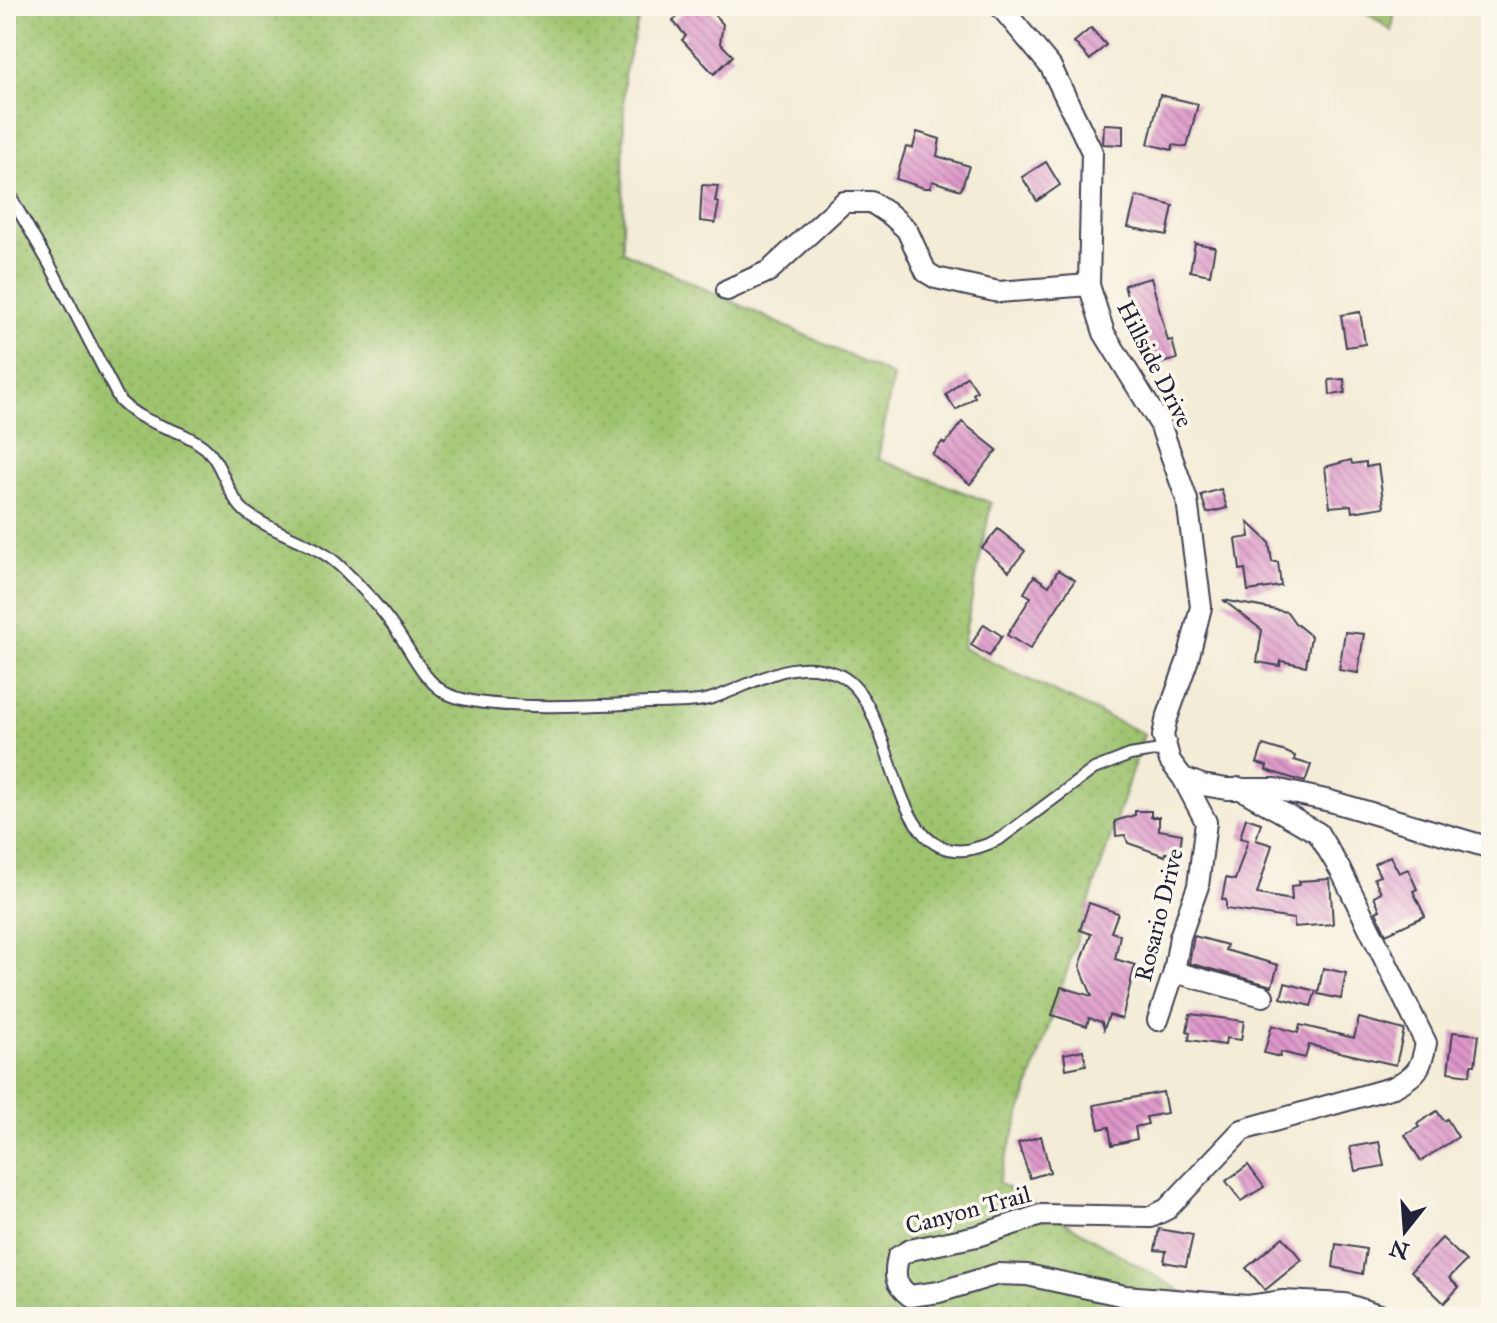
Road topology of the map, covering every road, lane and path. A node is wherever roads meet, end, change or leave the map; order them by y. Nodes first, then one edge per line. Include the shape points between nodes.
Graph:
1 (1000, 6) edge
2 (6, 181) edge
3 (1089, 285) junction
4 (727, 290) dead end
5 (1166, 749) junction
6 (1183, 778) junction
7 (1239, 788) junction
8 (1491, 848) edge
9 (1174, 972) junction
10 (1263, 996) dead end
11 (1158, 1020) dead end
12 (1385, 1317) edge

1 - 3 street, Hillside Drive via 1051,67 1092,152
2 - 5 lane via 120,401 133,414 202,446 245,511 339,565 445,692 501,705 635,704 705,700 795,668 838,673 853,683 868,706 912,817 928,838 958,851 1001,838 1094,769
3 - 4 street via 999,292 936,278 926,272 907,230 892,216 871,202 844,202 769,271
3 - 5 street, Hillside Drive via 1104,333 1160,424 1187,500 1201,607 1166,721
5 - 6 street
6 - 7 street
6 - 9 street, Rosario Drive via 1206,822 1198,886
7 - 8 street via 1275,789 1330,801
7 - 12 street, Canyon Trail via 1318,833 1426,1043 1414,1076 1394,1087 1242,1130 1167,1209 1151,1217 1041,1215 910,1250 898,1257 894,1276 910,1296 1013,1274 1125,1296 1248,1306 1283,1301 1345,1304
9 - 10 street
9 - 11 street, Rosario Drive

